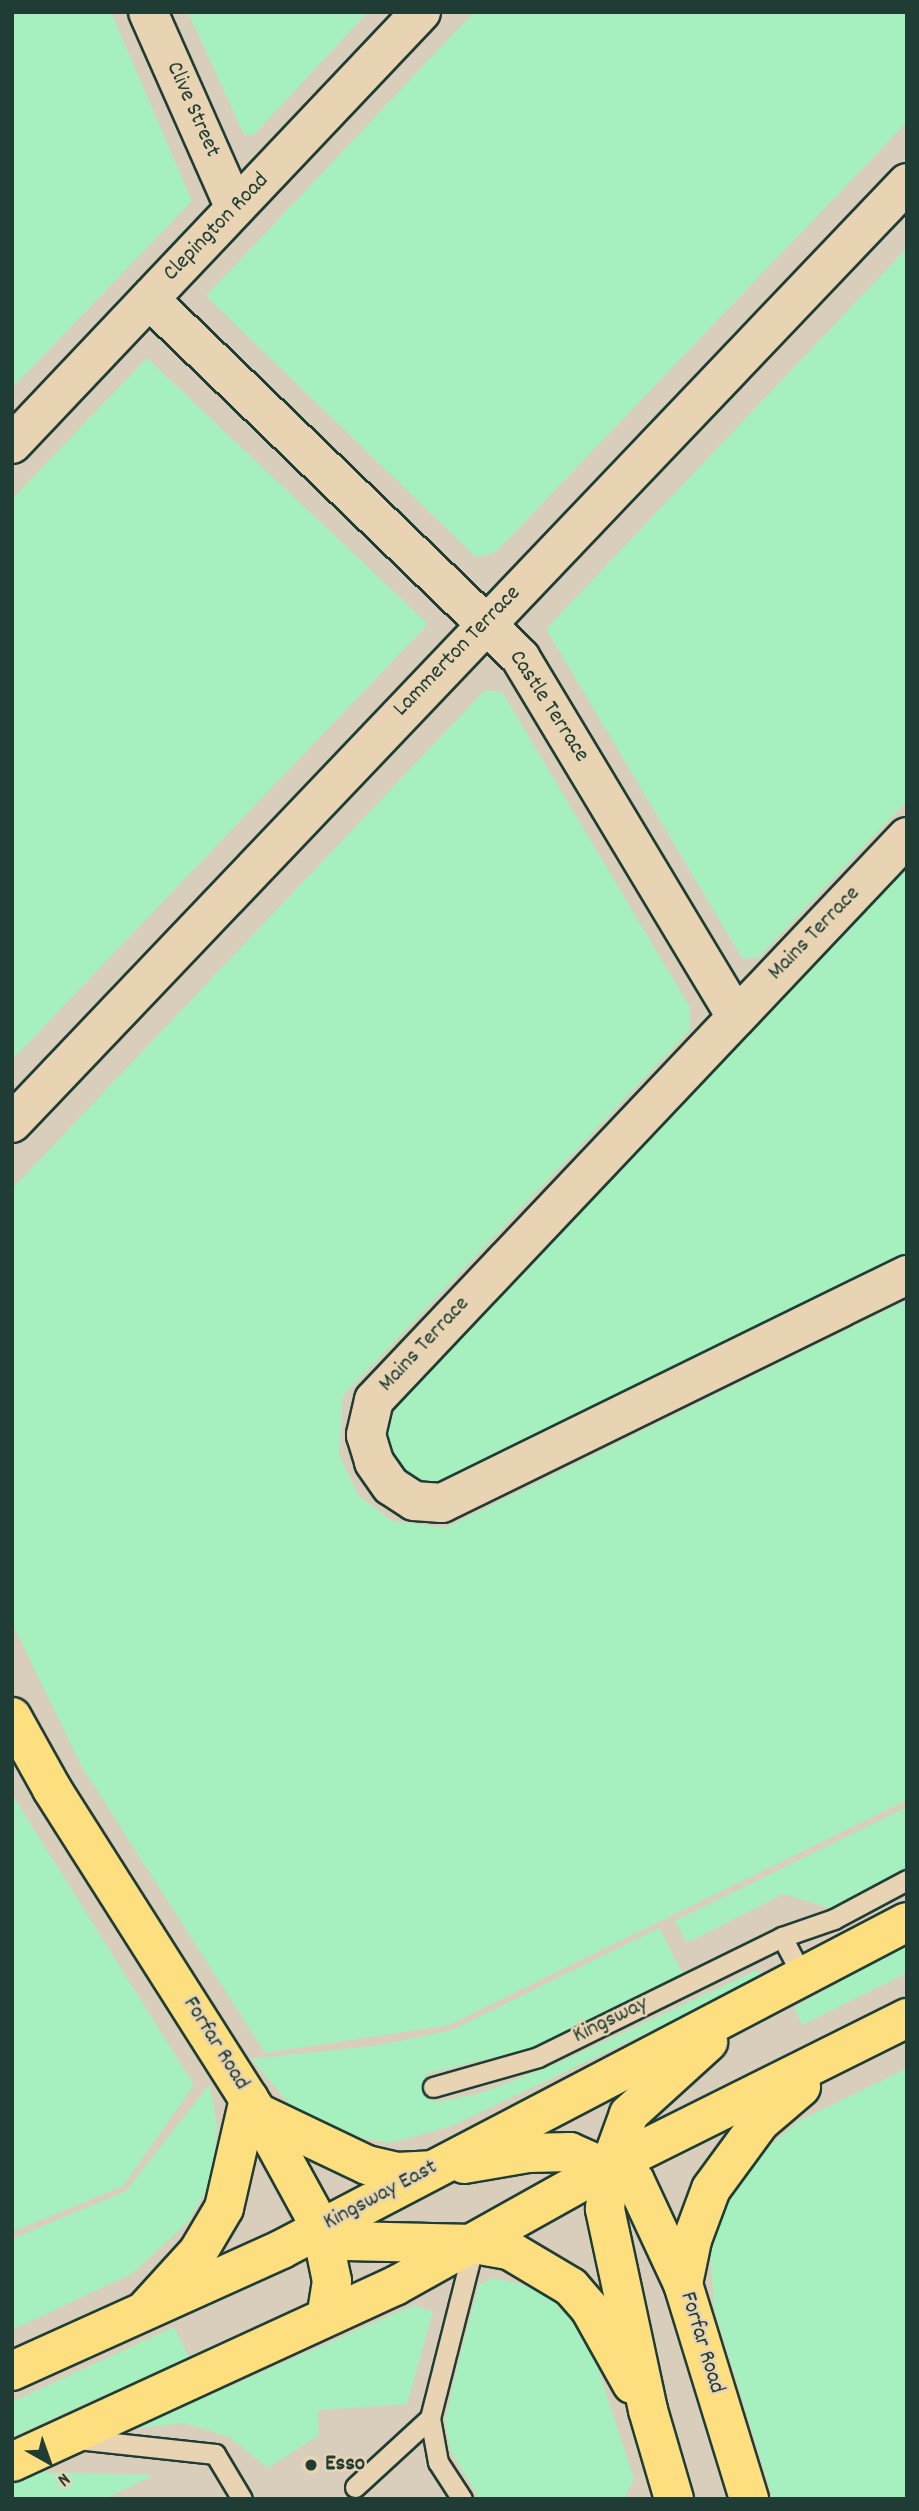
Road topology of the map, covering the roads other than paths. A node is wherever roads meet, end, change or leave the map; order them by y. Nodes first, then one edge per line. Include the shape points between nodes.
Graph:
1 (148, 12) edge
2 (421, 12) edge
3 (907, 183) edge
4 (235, 208) junction
5 (149, 299) junction
6 (12, 444) edge
7 (486, 623) junction
8 (907, 837) edge
9 (736, 1017) junction
10 (12, 1123) edge
11 (907, 1275) edge
12 (12, 1717) edge
13 (23, 1761) edge
14 (907, 1880) edge
15 (907, 1922) edge
16 (782, 1937) junction
17 (804, 1979) junction
18 (743, 2010) junction
19 (907, 2018) edge
20 (845, 2049) junction
21 (433, 2087) dead end
22 (253, 2106) junction
23 (610, 2166) junction
24 (431, 2170) junction
25 (321, 2228) junction
26 (474, 2244) junction
27 (683, 2284) junction
28 (146, 2309) junction
29 (326, 2317) junction
30 (12, 2371) edge
31 (648, 2410) junction
32 (430, 2418) junction
33 (63, 2437) junction
34 (12, 2462) edge
35 (355, 2487) dead end
36 (242, 2499) edge
37 (462, 2499) edge
38 (674, 2499) edge
39 (749, 2499) edge

1 - 4 street, Clive Street
2 - 4 street, Clepington Road
3 - 7 street, Lammerton Terrace
4 - 5 street, Clepington Road
5 - 6 street, Clepington Road
5 - 7 street, Castle Terrace
7 - 9 street, Castle Terrace via 520,657
7 - 10 street, Lammerton Terrace
8 - 9 street, Mains Terrace
9 - 11 street, Mains Terrace via 374,1400 366,1436 374,1462 391,1486 414,1502 442,1503
12 - 13 main road, Forfar Road
13 - 22 main road, Forfar Road via 52,1790
14 - 16 lane, Kingsway via 834,1919
15 - 17 main road
16 - 17 lane
16 - 21 lane, Kingsway via 538,2057
17 - 18 main road
18 - 23 main road via 629,2114
18 - 24 main road, Kingsway East
19 - 20 main road
20 - 23 main road
20 - 27 main road via 760,2122 711,2189 692,2240
22 - 24 main road via 367,2165 397,2172
22 - 25 main road, Forfar Road
22 - 28 main road via 224,2208 198,2252
23 - 24 main road, Forfar Road via 570,2152 556,2152
23 - 26 main road
23 - 27 main road, Forfar Road via 635,2181
23 - 31 main road via 605,2208
24 - 25 main road, Kingsway East
25 - 26 main road via 346,2241
25 - 28 main road, Kingsway East
25 - 29 main road, Forfar Road via 332,2281
26 - 29 main road
26 - 31 main road via 509,2250 571,2287 590,2309
26 - 32 lane
27 - 39 main road, Forfar Road
28 - 30 main road, Kingsway East
29 - 33 main road
31 - 38 main road
32 - 35 lane
32 - 37 lane via 438,2462
33 - 34 main road
33 - 36 lane via 215,2454

